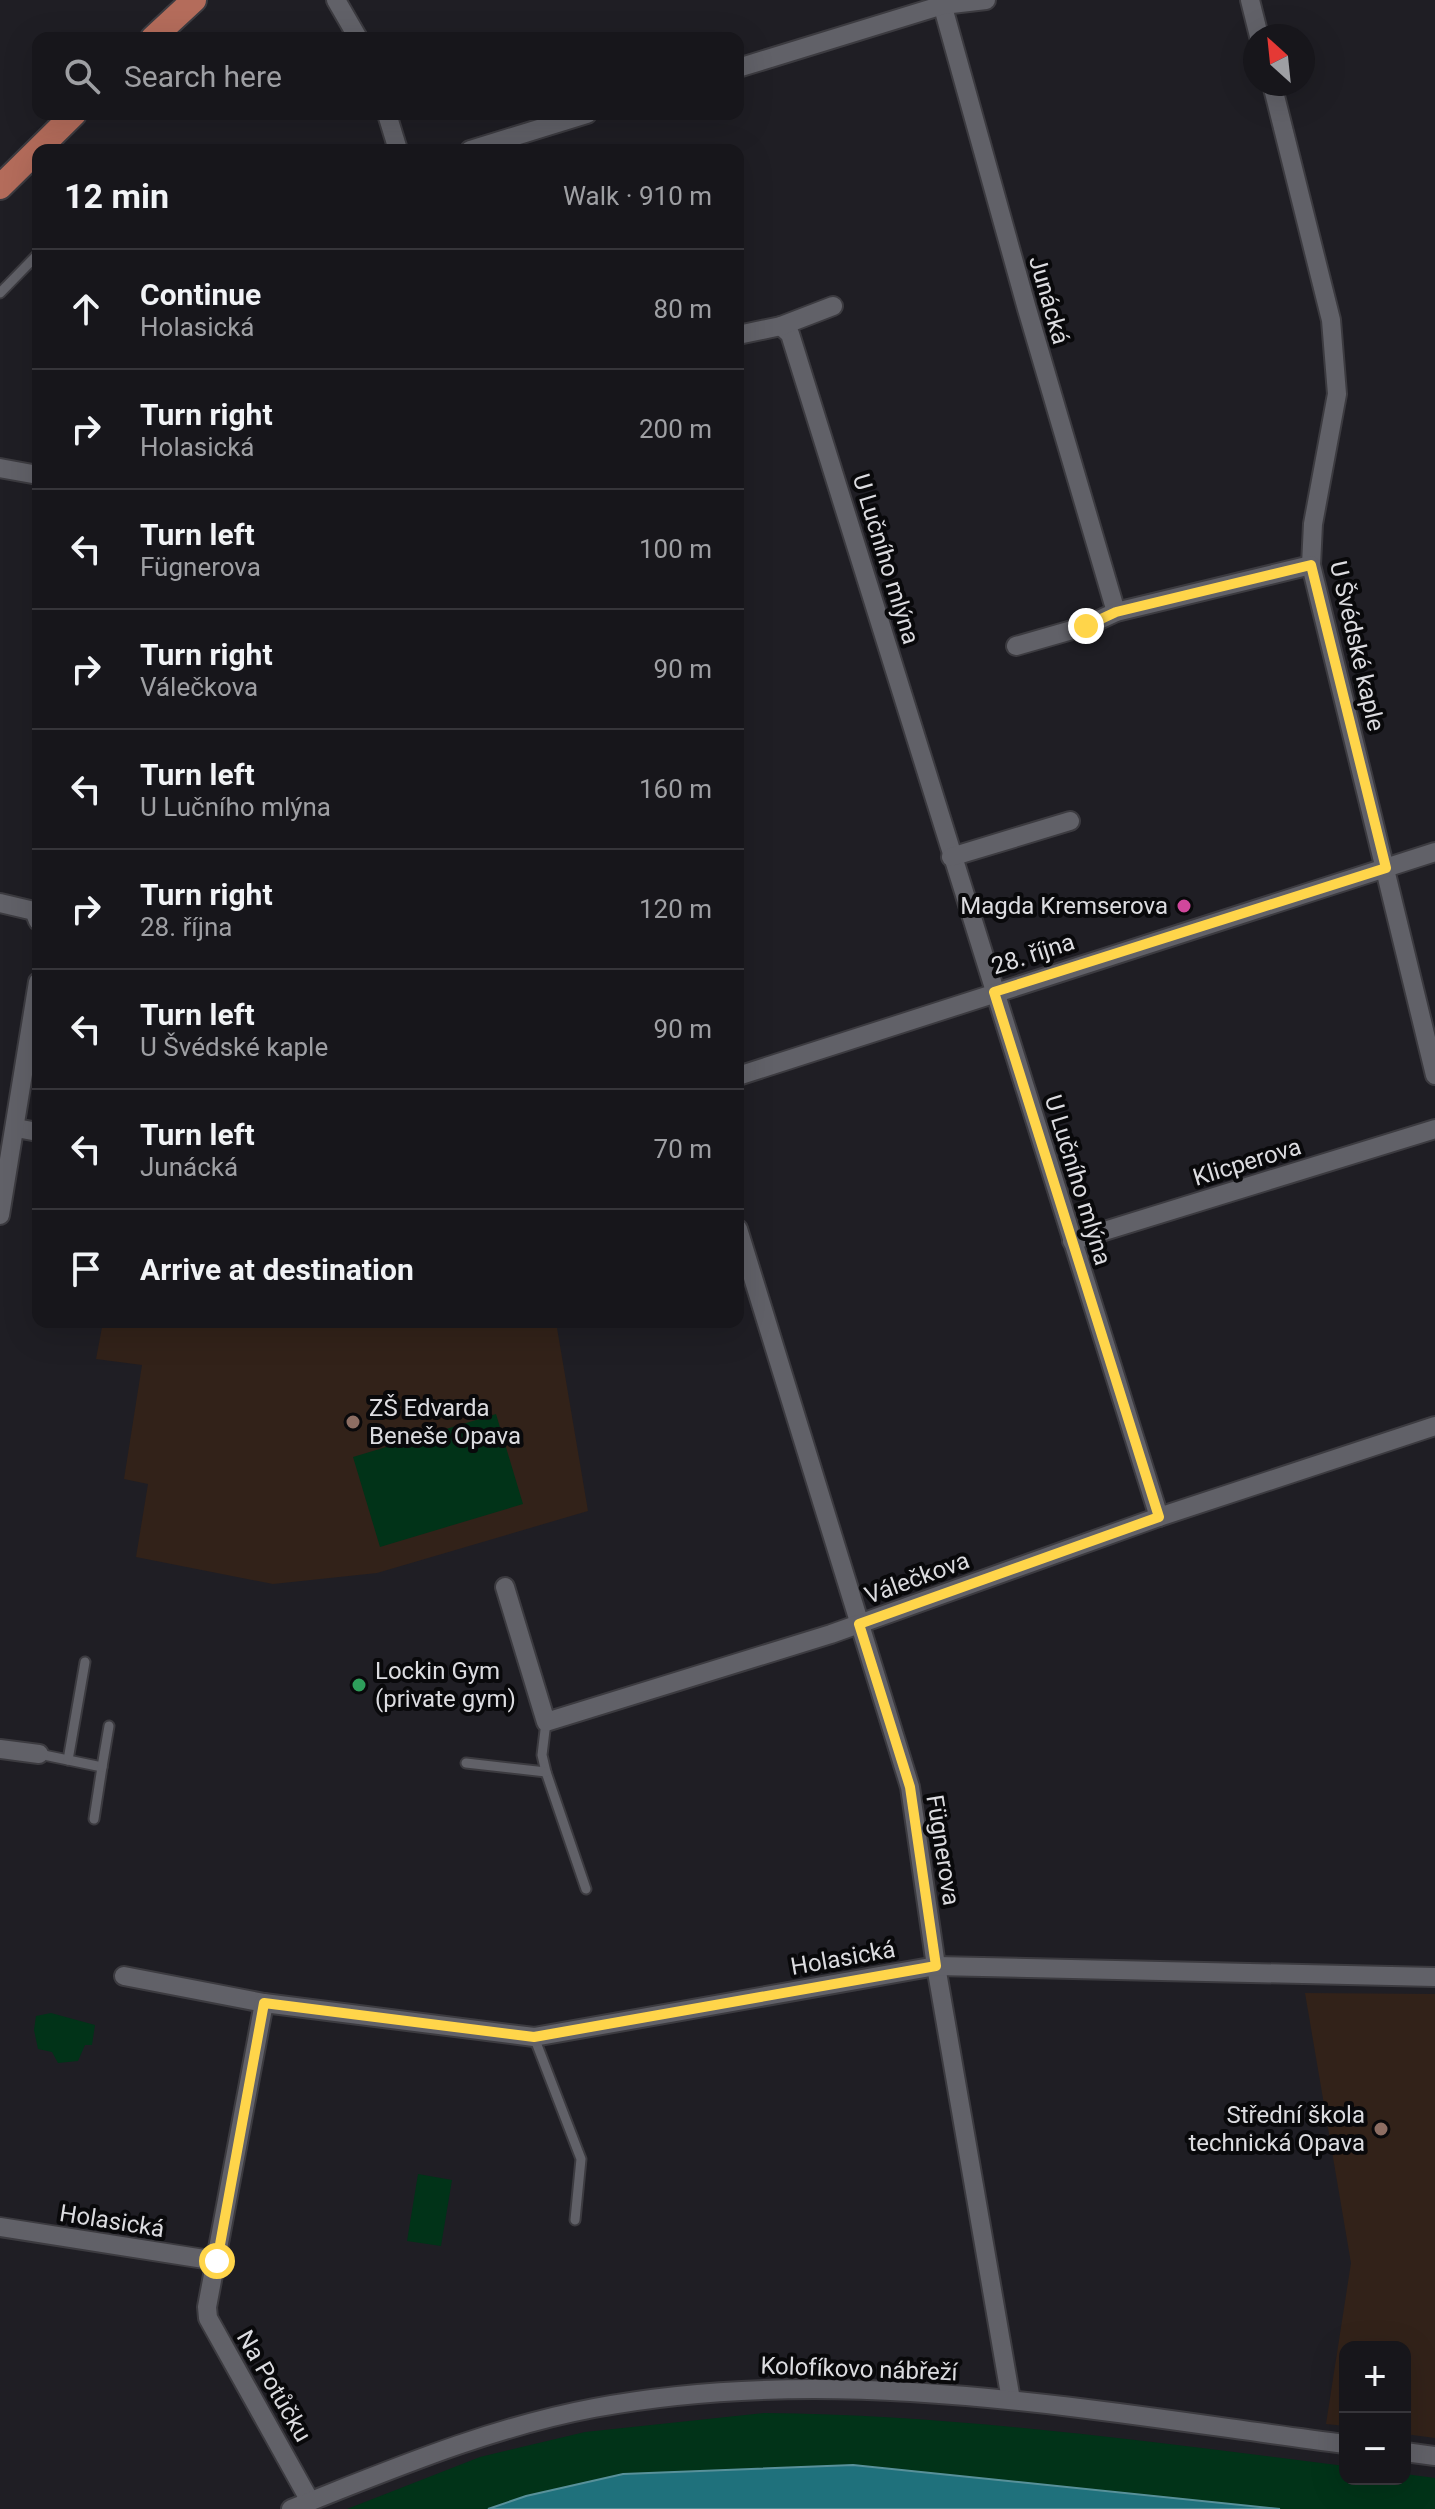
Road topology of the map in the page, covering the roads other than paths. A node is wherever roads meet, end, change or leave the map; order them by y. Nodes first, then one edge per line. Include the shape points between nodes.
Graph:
1 (194, 0) edge
2 (336, 0) edge
3 (986, 0) edge
4 (1250, 0) edge
5 (942, 2) edge
6 (1256, 24) edge
7 (159, 32) edge
8 (355, 32) edge
9 (744, 66) edge
10 (1275, 96) edge
11 (68, 120) edge
12 (389, 120) edge
13 (568, 120) edge
14 (44, 144) edge
15 (396, 144) edge
16 (490, 144) edge
17 (32, 155) edge
18 (0, 187) edge
19 (32, 260) edge
20 (0, 293) edge
21 (833, 306) dead end
22 (781, 326) junction
23 (744, 334) edge
24 (0, 468) edge
25 (32, 474) edge
26 (1311, 565) junction
27 (1116, 612) junction
28 (1016, 646) dead end
29 (1070, 821) dead end
30 (1435, 852) edge
31 (951, 857) junction
32 (1386, 868) junction
33 (0, 903) edge
34 (32, 911) edge
35 (994, 992) junction
36 (32, 1022) edge
37 (744, 1074) edge
38 (1435, 1075) edge
39 (16, 1128) junction
40 (1435, 1129) edge
41 (32, 1131) edge
42 (0, 1215) edge
43 (1072, 1241) junction
44 (744, 1249) edge
45 (1435, 1426) edge
46 (1159, 1517) junction
47 (505, 1587) dead end
48 (859, 1624) junction
49 (85, 1662) dead end
50 (546, 1722) junction
51 (109, 1726) dead end
52 (0, 1749) edge
53 (39, 1754) joint
54 (68, 1760) junction
55 (466, 1763) dead end
56 (102, 1767) junction
57 (546, 1772) junction
58 (94, 1819) dead end
59 (586, 1889) dead end
60 (936, 1966) junction
61 (124, 1976) dead end
62 (1435, 1977) edge
63 (264, 2003) junction
64 (534, 2037) junction
65 (575, 2220) dead end
66 (0, 2227) edge
67 (217, 2261) junction
68 (1011, 2400) junction
69 (1339, 2443) edge
70 (1411, 2453) edge
71 (1435, 2456) edge
72 (310, 2501) junction
73 (291, 2509) edge

1 - 7 main road
2 - 8 street
3 - 5 street
4 - 6 street
5 - 9 street
5 - 27 street, Junácká
10 - 26 street, U Švédské kaple via 1331,320 1337,394 1313,524
11 - 14 main road
12 - 15 street
13 - 16 street
17 - 18 main road
19 - 20 lane
21 - 22 street
22 - 23 street
22 - 31 street, U Lučního mlýna via 795,349
24 - 25 street
26 - 27 street
26 - 32 street, U Švédské kaple
27 - 28 street
29 - 31 street
30 - 32 street, 28. října
31 - 35 street, U Lučního mlýna
32 - 35 street, 28. října
32 - 38 street, U Švédské kaple
33 - 34 street
35 - 37 street, 28. října
35 - 43 street, U Lučního mlýna
36 - 39 street
39 - 41 street
39 - 42 street
40 - 43 street, Klicperova
43 - 46 street, U Lučního mlýna
44 - 48 street, Fügnerova
45 - 46 street, Válečkova
46 - 48 street, Válečkova
47 - 50 street
48 - 50 street, Válečkova
48 - 60 street, Fügnerova via 910,1787
49 - 54 lane
50 - 57 lane
51 - 56 lane
52 - 53 street
53 - 54 lane
54 - 56 lane
55 - 57 lane
56 - 58 lane
57 - 59 lane
60 - 62 street, Holasická
60 - 64 street, Holasická
60 - 68 street, Fügnerova
61 - 63 street, Holasická
63 - 64 street, Holasická
63 - 67 street
64 - 65 lane via 581,2159
66 - 67 street, Holasická
67 - 72 street, Na Potůčku via 208,2318
68 - 69 street, Kolofíkovo nábřeží
68 - 72 street, Kolofíkovo nábřeží via 852,2388 754,2389 595,2408 502,2429
70 - 71 street
72 - 73 street, Kolofíkovo nábřeží

